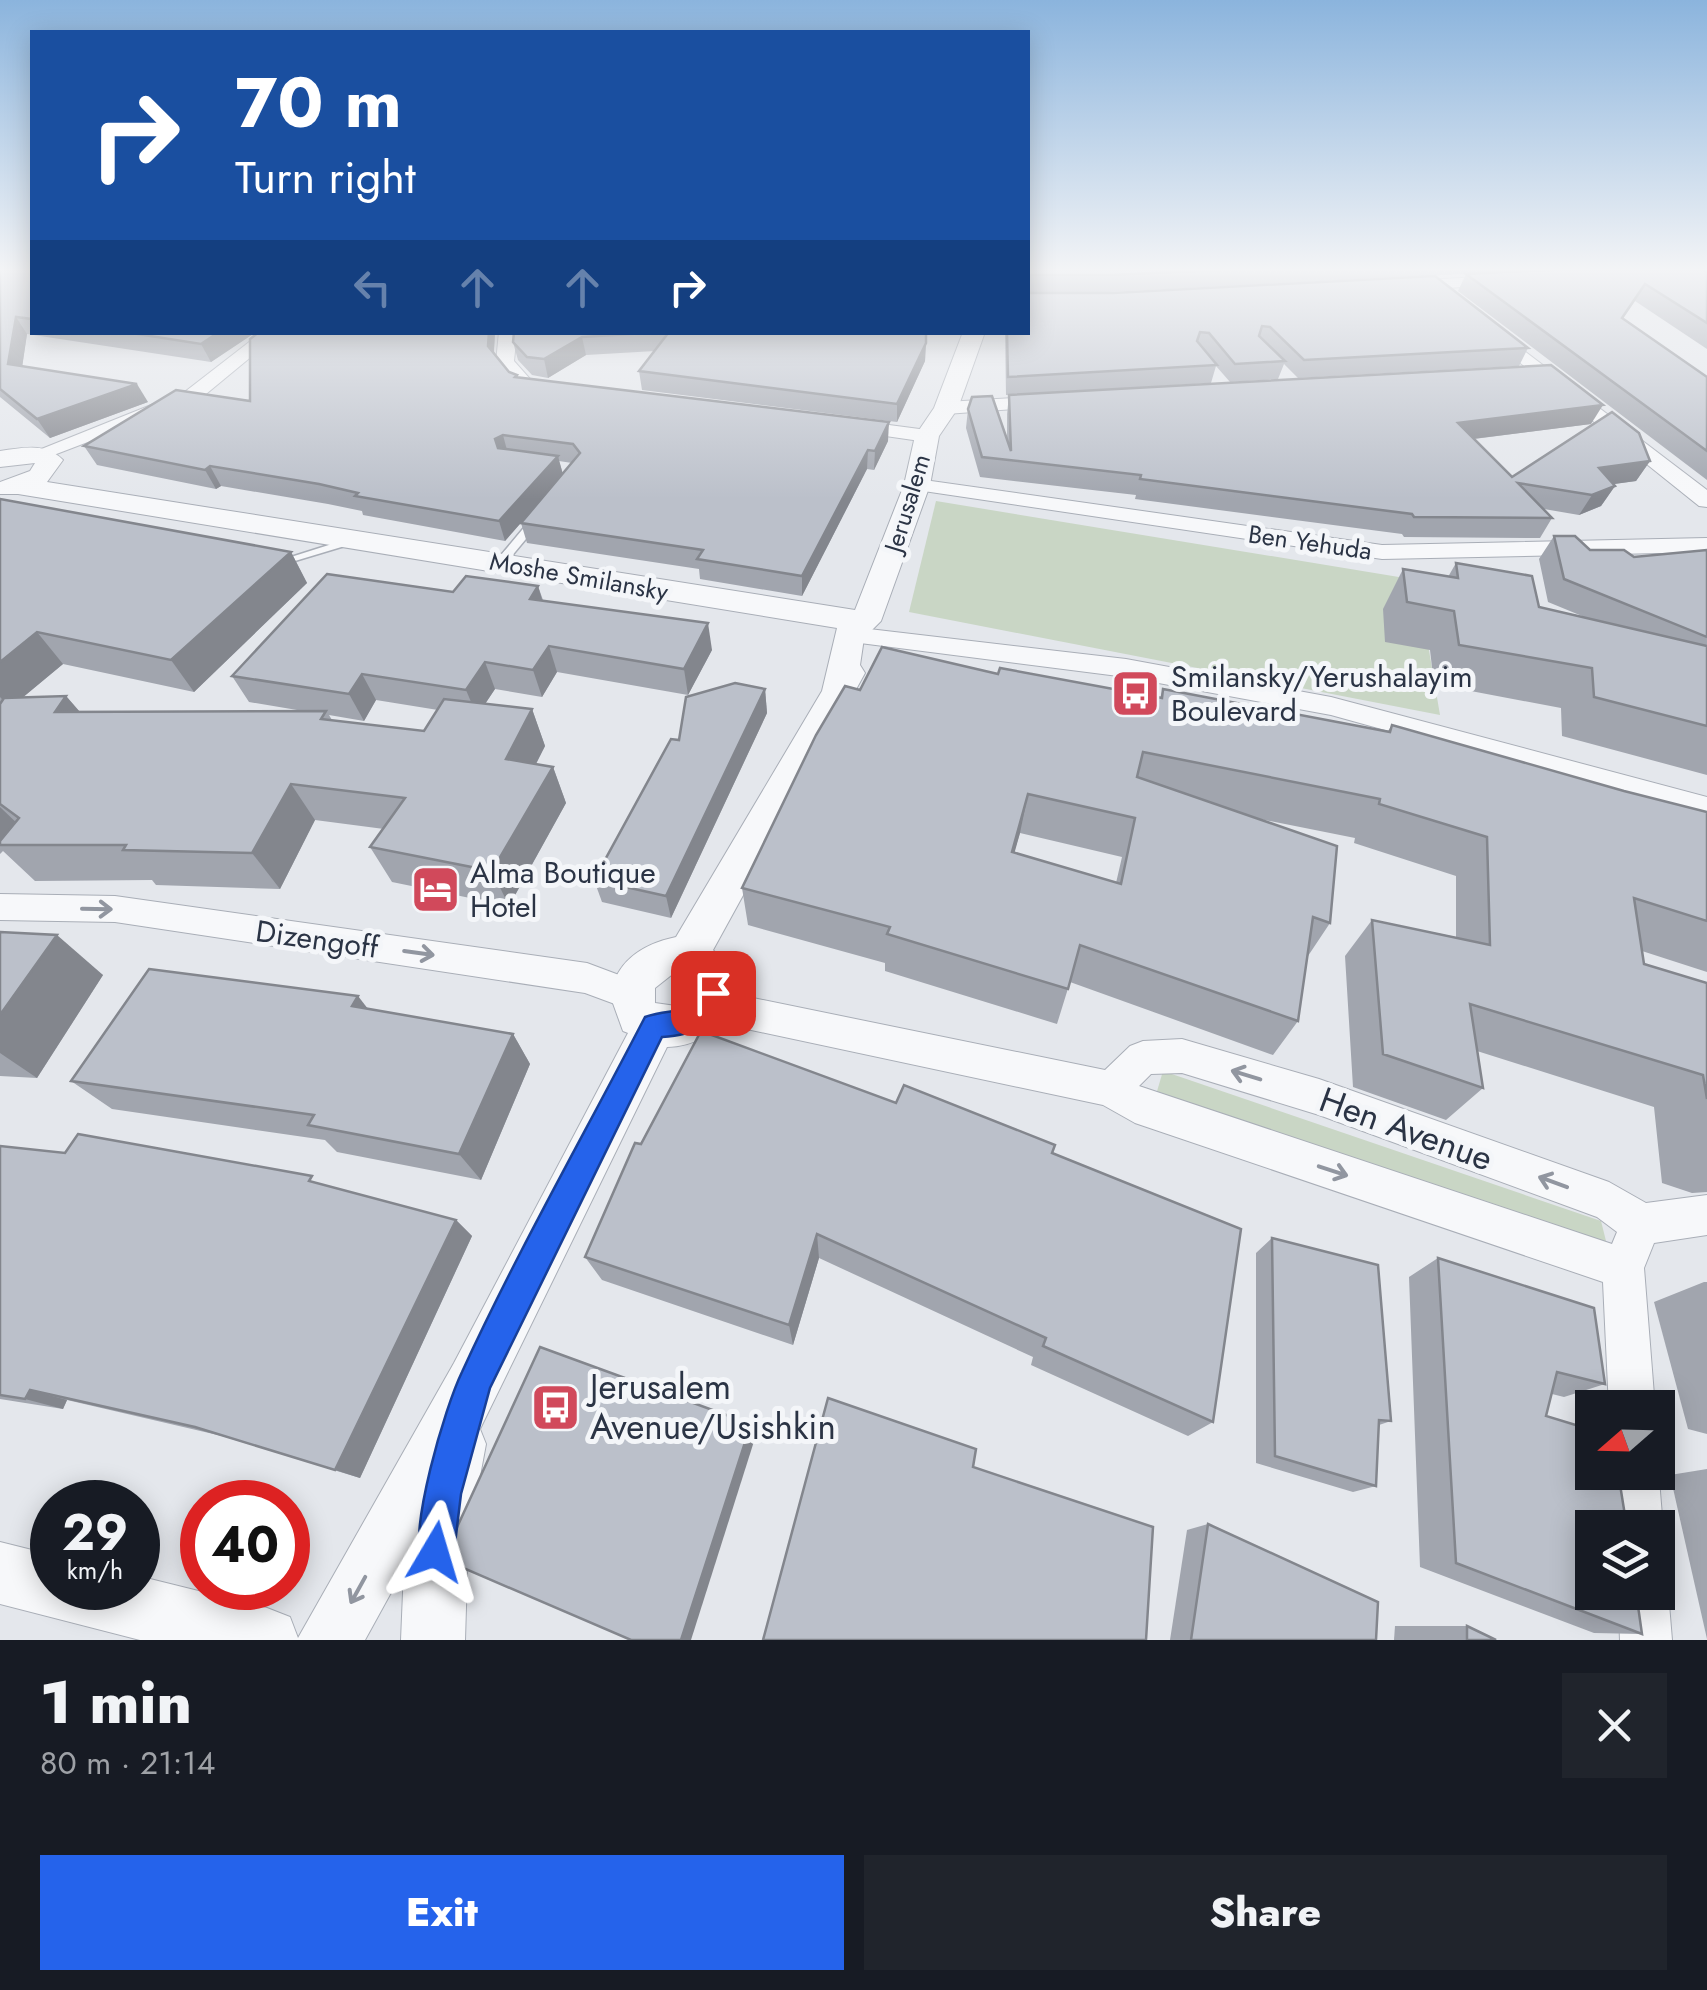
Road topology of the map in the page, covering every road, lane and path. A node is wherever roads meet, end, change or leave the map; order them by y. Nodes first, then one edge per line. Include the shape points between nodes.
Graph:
1 (260, 346) edge
2 (507, 346) edge
3 (969, 346) edge
4 (1510, 346) edge
5 (1545, 374) junction
6 (1507, 376) edge
7 (582, 391) edge
8 (1078, 400) edge
9 (946, 408) junction
10 (831, 423) edge
11 (928, 436) junction
12 (39, 454) junction
13 (3, 455) edge
14 (917, 485) junction
15 (10, 488) edge
16 (1707, 502) edge
17 (548, 506) edge
18 (358, 539) junction
19 (1707, 544) edge
20 (501, 562) junction
21 (264, 567) edge
22 (861, 631) junction
23 (1707, 808) edge
24 (0, 907) edge
25 (688, 957) junction
26 (709, 1005) junction
27 (643, 1011) junction
28 (1110, 1090) junction
29 (1707, 1215) edge
30 (1640, 1224) junction
31 (1624, 1268) junction
32 (474, 1383) junction
33 (1631, 1390) edge
34 (0, 1573) edge
35 (30, 1581) edge
36 (147, 1610) edge
37 (1644, 1610) edge
38 (267, 1640) edge
39 (330, 1640) edge
40 (433, 1640) edge
41 (1646, 1640) edge

1 - 12 street via 193,395
2 - 7 street via 505,362 524,384
3 - 9 street, Jerusalem
4 - 5 street
5 - 6 street
5 - 16 street
8 - 9 street
9 - 11 street, Jerusalem
10 - 11 street
11 - 14 street, Jerusalem
12 - 13 street
12 - 15 street via 50,460 48,470
14 - 19 street, Ben Yehuda via 1382,552
14 - 22 street, Jerusalem
15 - 18 street, Moshe Smilansky
17 - 20 lane
18 - 20 street, Moshe Smilansky
18 - 21 lane, Moshe Smilansky
20 - 22 street, Moshe Smilansky via 800,614
22 - 23 street, Moshe Smilansky via 1126,668 1331,706
22 - 25 street, Jerusalem via 838,695
24 -> 27 street, Dizengoff via 115,909 586,978
25 - 26 street via 713,980
25 - 27 street via 649,964 633,984
26 - 27 street via 688,1024
26 - 28 street, Hen Avenue
27 - 32 street
30 -> 28 street, Hen Avenue via 1591,1195 1182,1056 1143,1058
28 -> 31 street, Hen Avenue via 1135,1105
29 - 30 street
30 - 31 street
31 - 33 street
32 -> 39 street
32 - 40 street via 443,1494 432,1580
34 - 35 street
36 - 38 street
37 - 41 street

